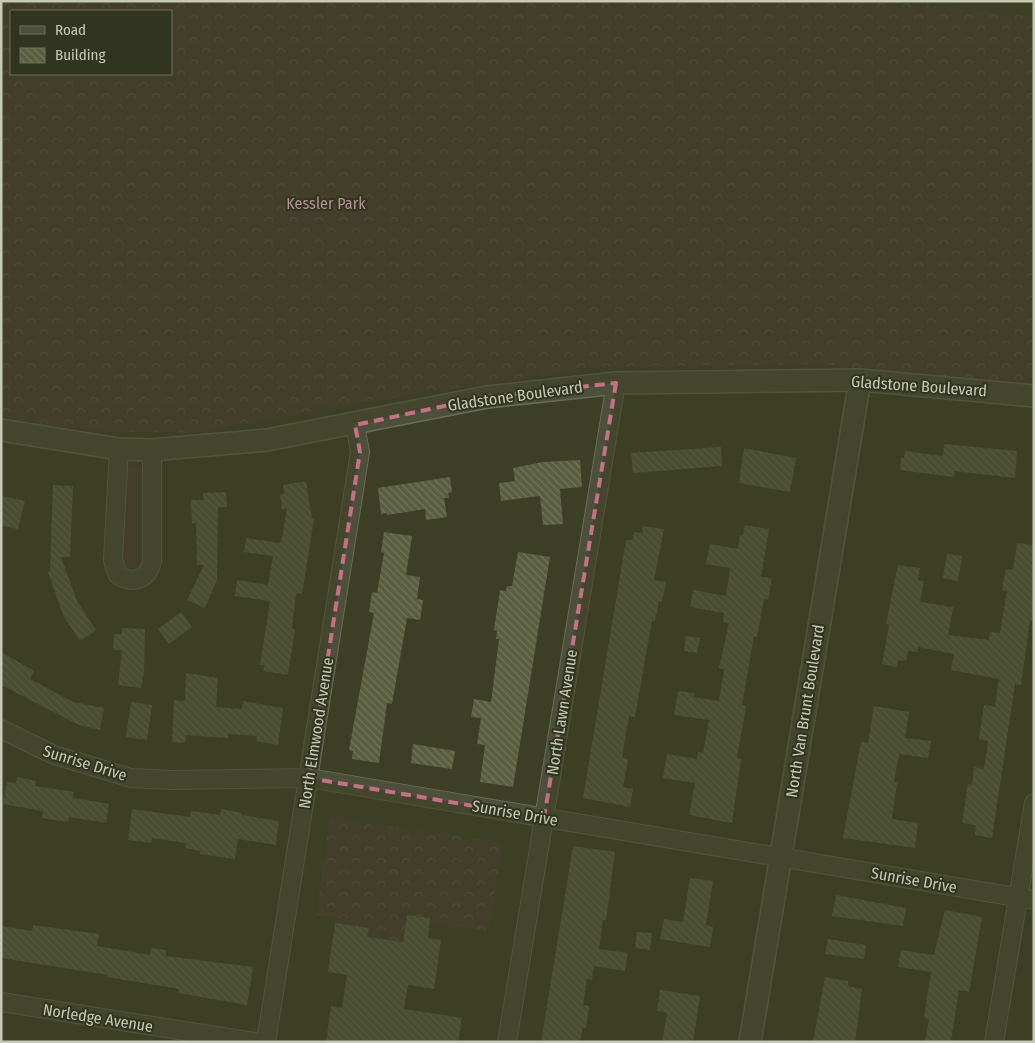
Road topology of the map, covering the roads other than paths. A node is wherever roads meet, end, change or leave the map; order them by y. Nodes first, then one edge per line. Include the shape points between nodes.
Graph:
1 (860, 380) junction
2 (616, 382) junction
3 (1034, 396) edge
4 (355, 424) junction
5 (1, 430) edge
6 (119, 449) junction
7 (152, 450) junction
8 (1, 729) edge
9 (308, 778) junction
10 (1034, 803) edge
11 (544, 818) junction
12 (781, 857) junction
13 (1026, 899) edge
14 (1, 1002) edge
15 (254, 1042) edge
16 (266, 1042) edge
17 (507, 1042) edge
18 (750, 1042) edge
19 (994, 1042) edge

1 - 2 street, Gladstone Boulevard
1 - 3 street, Gladstone Boulevard
1 - 12 street, North Van Brunt Boulevard
2 - 4 street, Gladstone Boulevard via 487,396
2 - 11 street, North Lawn Avenue
4 - 7 street, Gladstone Boulevard via 267,440
4 - 9 street, North Elmwood Avenue via 360,452
5 - 6 street, Gladstone Boulevard
6 - 7 street, Gladstone Boulevard
6 - 7 street via 113,560 118,575 130,580 145,576 152,562
8 - 9 street, Sunrise Drive via 54,755 131,778
9 - 11 street, Sunrise Drive
9 - 16 street, North Elmwood Avenue
10 - 13 street
11 - 12 street, Sunrise Drive
11 - 17 street, North Lawn Avenue
12 - 13 street, Sunrise Drive
12 - 18 street, North Van Brunt Boulevard
13 - 19 street
14 - 15 street, Norledge Avenue

